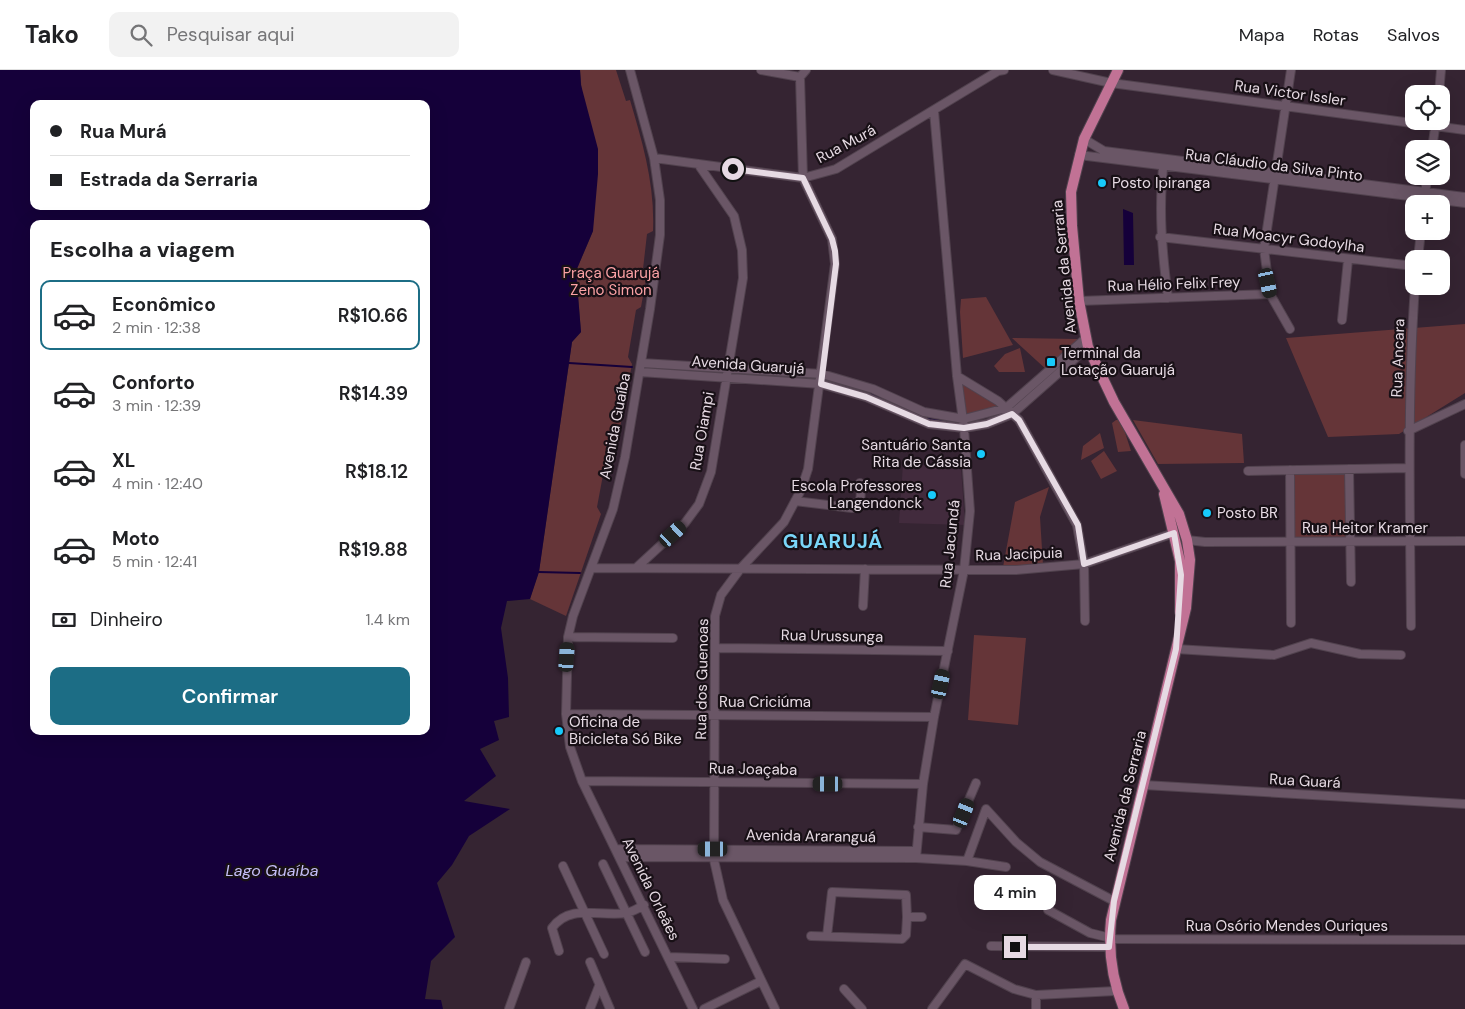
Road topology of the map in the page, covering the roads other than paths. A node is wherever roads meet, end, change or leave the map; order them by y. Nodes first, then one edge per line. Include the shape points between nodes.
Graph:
1 (630, 70) edge
2 (761, 70) edge
3 (806, 70) edge
4 (1004, 70) edge
5 (1053, 70) edge
6 (1118, 70) edge
7 (1291, 70) edge
8 (1441, 70) edge
9 (1078, 73) edge
10 (800, 77) junction
11 (1111, 83) junction
12 (1440, 85) edge
13 (1285, 106) junction
14 (934, 111) junction
15 (1405, 120) edge
16 (1450, 127) edge
17 (1465, 130) edge
18 (1084, 139) junction
19 (1079, 155) junction
20 (654, 158) junction
21 (1163, 161) junction
22 (698, 164) junction
23 (1274, 176) junction
24 (803, 178) junction
25 (1407, 195) edge
26 (1450, 197) edge
27 (1465, 197) edge
28 (1450, 201) edge
29 (1465, 203) edge
30 (1160, 237) junction
31 (1264, 249) junction
32 (1348, 260) junction
33 (1405, 265) edge
34 (1270, 294) junction
35 (1415, 295) edge
36 (1168, 298) junction
37 (1079, 301) junction
38 (1342, 320) dead end
39 (1290, 329) dead end
40 (1087, 342) junction
41 (642, 363) junction
42 (727, 368) junction
43 (640, 372) junction
44 (822, 374) junction
45 (958, 376) junction
46 (725, 378) junction
47 (821, 384) junction
48 (1465, 404) edge
49 (1006, 408) junction
50 (1012, 414) junction
51 (964, 419) junction
52 (964, 428) junction
53 (1408, 431) junction
54 (1465, 445) edge
55 (1409, 468) junction
56 (1349, 469) junction
57 (1290, 470) junction
58 (1248, 471) dead end
59 (1465, 474) edge
60 (860, 483) dead end
61 (795, 501) junction
62 (1174, 516) junction
63 (1174, 533) junction
64 (1291, 541) junction
65 (1350, 541) junction
66 (1465, 541) edge
67 (1410, 542) junction
68 (1184, 543) junction
69 (1084, 564) junction
70 (591, 568) junction
71 (636, 568) junction
72 (741, 568) junction
73 (865, 569) junction
74 (964, 570) junction
75 (1351, 582) dead end
76 (863, 606) dead end
77 (1085, 621) dead end
78 (1291, 623) dead end
79 (1411, 626) dead end
80 (568, 637) junction
81 (673, 638) dead end
82 (716, 648) junction
83 (1176, 649) junction
84 (948, 651) junction
85 (1401, 655) dead end
86 (566, 714) junction
87 (716, 715) junction
88 (934, 717) junction
89 (582, 781) junction
90 (714, 782) junction
91 (976, 783) dead end
92 (923, 784) junction
93 (1144, 785) junction
94 (1465, 804) edge
95 (918, 827) junction
96 (616, 849) junction
97 (714, 853) junction
98 (916, 855) junction
99 (620, 857) junction
100 (967, 862) junction
101 (603, 864) dead end
102 (563, 866) dead end
103 (1006, 867) dead end
104 (1114, 901) junction
105 (644, 905) junction
106 (1048, 910) dead end
107 (584, 912) junction
108 (626, 913) junction
109 (907, 917) junction
110 (922, 917) dead end
111 (811, 936) dead end
112 (827, 936) junction
113 (1465, 940) edge
114 (1109, 943) junction
115 (991, 946) dead end
116 (560, 951) dead end
117 (645, 952) dead end
118 (604, 954) dead end
119 (669, 957) junction
120 (725, 959) dead end
121 (526, 962) dead end
122 (590, 962) dead end
123 (761, 981) junction
124 (599, 986) junction
125 (844, 989) dead end
126 (1116, 991) junction
127 (1036, 995) junction
128 (509, 1009) edge
129 (590, 1009) edge
130 (610, 1009) edge
131 (694, 1009) edge
132 (704, 1009) edge
133 (775, 1009) edge
134 (862, 1009) edge
135 (932, 1009) edge
136 (1036, 1009) edge
137 (1124, 1009) edge

1 - 20 street, Avenida Guaíba
2 - 10 street
3 - 10 street
4 - 14 street, Rua Murá
5 - 9 street
6 - 11 main road, Avenida da Serraria
7 - 13 street
8 - 12 street
9 - 11 street
10 - 24 street, Rua dos Guenoas
11 - 13 street, Rua Victor Issler
11 - 18 main road, Avenida da Serraria
13 - 15 street, Rua Victor Issler
13 - 23 street
14 - 24 street, Rua Murá via 836,169
14 - 45 street, Rua Jacundá
16 - 17 street, Rua Victor Issler
18 - 19 main road, Avenida da Serraria
18 - 21 street, Rua Cláudio da Silva Pinto via 1104,151
19 - 21 street, Rua Cláudio da Silva Pinto
19 - 37 main road, Avenida da Serraria via 1071,192
20 - 22 street, Rua Murá
20 - 41 street, Avenida Guaíba via 660,200 660,235
21 - 23 street, Rua Cláudio da Silva Pinto
21 - 30 street
22 - 24 street, Rua Murá
22 - 42 street, Rua Oiampi via 734,216 742,250 743,278
23 - 25 street, Rua Cláudio da Silva Pinto
23 - 31 street
24 - 44 street, Rua dos Guenoas via 835,251
26 - 27 street, Rua Cláudio da Silva Pinto
28 - 29 street, Rua Cláudio da Silva Pinto
30 - 31 street, Rua Moacyr Godoylha
30 - 36 street
31 - 32 street, Rua Moacyr Godoylha
31 - 34 street
32 - 33 street, Rua Moacyr Godoylha
32 - 38 street
34 - 36 street, Rua Hélio Felix Frey
34 - 39 street
35 - 53 street, Rua Ancara
36 - 37 street, Rua Hélio Felix Frey
37 - 40 main road, Avenida da Serraria
40 - 49 street, Avenida Guarujá
40 - 50 street, Avenida Guarujá
40 - 62 main road, Avenida da Serraria via 1114,402 1161,483
41 - 42 street, Avenida Guarujá
41 - 43 street, Avenida Guaíba
42 - 44 street, Avenida Guarujá
42 - 46 street, Rua Oiampi
43 - 46 street, Avenida Guarujá
43 - 70 street, Avenida Guaíba via 613,508
44 - 47 street, Rua dos Guenoas
44 - 51 street, Avenida Guarujá via 874,389 924,412
45 - 49 street
45 - 51 street, Rua Jacundá
46 - 47 street, Avenida Guarujá
46 - 71 street, Rua Oiampi via 711,472 699,504 685,523
47 - 52 street, Avenida Guarujá via 866,397 929,424
47 - 61 street, Rua dos Guenoas via 808,469
48 - 53 street
49 - 50 street
49 - 51 street, Avenida Guarujá
50 - 52 street, Avenida Guarujá via 987,424
50 - 69 street via 1024,428 1078,525
51 - 52 street, Rua Jacundá
52 - 74 street, Rua Jacundá via 970,511
53 - 55 street, Rua Ancara
54 - 59 street
55 - 56 street
55 - 67 street, Rua Ancara
56 - 57 street
56 - 65 street
57 - 58 street
57 - 64 street
60 - 61 street via 861,499 852,508
61 - 72 street, Rua dos Guenoas via 784,522
62 - 63 main road, Avenida da Serraria
62 - 68 main road, Avenida da Serraria
63 - 68 main road, Avenida da Serraria
63 - 69 street, Rua Jacipuia
64 - 65 street, Rua Heitor Kramer
64 - 68 street, Rua Heitor Kramer
64 - 78 street
65 - 67 street, Rua Heitor Kramer
65 - 75 street
66 - 67 street, Rua Heitor Kramer
67 - 79 street, Rua Ancara
68 - 83 main road, Avenida da Serraria
69 - 74 street, Rua Jacipuia via 1016,570
69 - 77 street
70 - 71 street, Rua Jacipuia
70 - 80 street, Avenida Guaíba
71 - 72 street, Rua Jacipuia
72 - 73 street, Rua Jacipuia
72 - 82 street, Rua dos Guenoas via 721,595 715,616
73 - 74 street, Rua Jacipuia
73 - 76 street
74 - 84 street, Rua Jacundá
80 - 81 street
80 - 86 street, Avenida Guaíba
82 - 84 street, Rua Urussunga
82 - 87 street, Rua dos Guenoas
83 - 85 street via 1274,655 1311,643 1360,654
83 - 93 main road, Avenida da Serraria
84 - 88 street, Rua Jacundá
86 - 87 street, Rua Criciúma
86 - 89 street, Avenida Guaíba via 570,747
87 - 88 street, Rua Criciúma
87 - 90 street, Rua dos Guenoas
88 - 92 street, Rua Jacundá
89 - 90 street, Rua Joaçaba
89 - 96 street, Avenida Orleães
90 - 92 street, Rua Joaçaba
90 - 97 street, Rua dos Guenoas
91 - 95 street via 956,830
92 - 95 street, Rua Jacundá
93 - 94 street, Rua Guará
93 - 104 main road, Avenida da Serraria
95 - 98 street, Rua Jacundá
96 - 97 street, Avenida Araranguá
96 - 99 street, Avenida Orleães
97 - 98 street, Avenida Araranguá
97 - 99 street, Avenida Araranguá
97 - 123 street, Rua dos Guenoas via 723,900
98 - 100 street, Avenida Araranguá
99 - 105 street, Avenida Orleães
100 - 103 street, Avenida Araranguá
100 - 104 street via 986,809 1016,842 1040,862
101 - 108 street
102 - 107 street
104 - 114 main road, Avenida da Serraria
105 - 108 street
105 - 119 street, Avenida Orleães
106 - 114 street
107 - 108 street
107 - 116 street via 567,916 553,926 552,932
107 - 118 street
108 - 117 street
109 - 110 street
109 - 112 street via 904,938
109 - 112 street via 906,895 832,892
111 - 112 street
113 - 114 street, Rua Osório Mendes Ouriques
114 - 115 street, Rua Osório Mendes Ouriques
114 - 126 main road, Avenida da Serraria
119 - 120 street
119 - 131 street, Avenida Orleães
121 - 128 street
122 - 124 street
123 - 132 street
123 - 133 street, Rua dos Guenoas
124 - 129 street
124 - 130 street
125 - 134 street
126 - 127 street
126 - 137 main road, Avenida da Serraria
127 - 135 street via 1014,989 964,964
127 - 136 street

